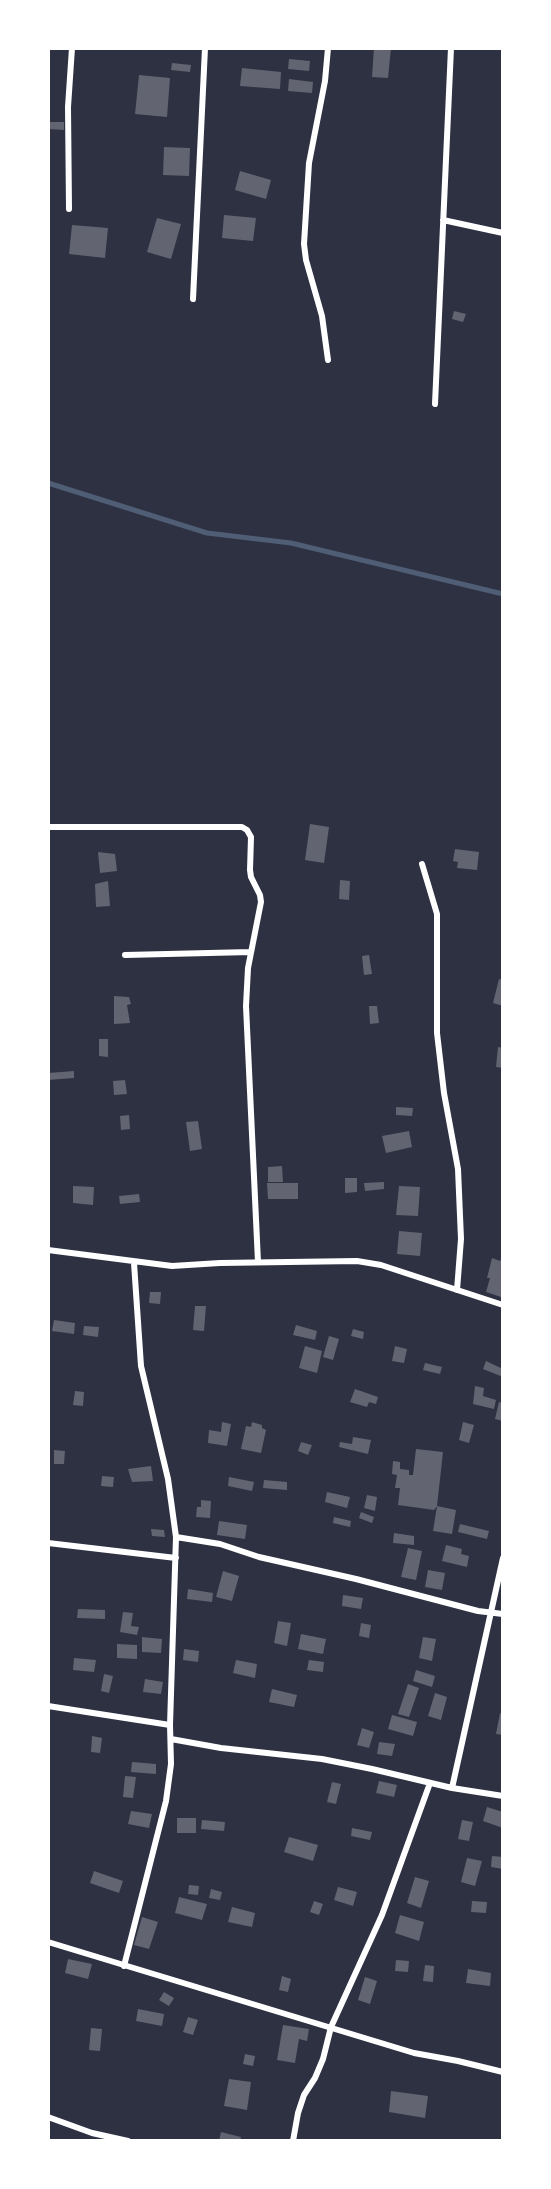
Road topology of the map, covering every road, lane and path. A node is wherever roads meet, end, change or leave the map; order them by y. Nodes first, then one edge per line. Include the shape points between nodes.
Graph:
1 (72, 48) edge
2 (206, 48) edge
3 (328, 48) edge
4 (451, 48) edge
5 (69, 209) dead end
6 (443, 219) junction
7 (503, 233) edge
8 (193, 299) dead end
9 (328, 360) dead end
10 (435, 404) dead end
11 (48, 827) edge
12 (422, 864) dead end
13 (251, 952) junction
14 (125, 955) dead end
15 (48, 1250) edge
16 (258, 1262) junction
17 (134, 1263) junction
18 (457, 1290) junction
19 (503, 1305) edge
20 (176, 1537) junction
21 (48, 1543) edge
22 (176, 1558) junction
23 (503, 1558) edge
24 (492, 1613) junction
25 (503, 1614) edge
26 (48, 1706) edge
27 (170, 1725) junction
28 (171, 1740) junction
29 (430, 1783) junction
30 (452, 1788) junction
31 (503, 1796) edge
32 (48, 1942) edge
33 (124, 1966) junction
34 (331, 2027) junction
35 (503, 2072) edge
36 (48, 2117) edge
37 (128, 2141) edge
38 (293, 2141) edge

1 - 5 street
2 - 8 street
3 - 9 street via 309,163 304,244 322,315
4 - 6 street
6 - 7 street
6 - 10 street
11 - 13 street via 247,830 251,837 250,870 261,902
12 - 18 street via 437,914 437,1033 458,1169 461,1239
13 - 14 street
13 - 16 street via 246,1006
15 - 17 street
16 - 17 street via 172,1266
16 - 18 street via 357,1261
17 - 20 street via 141,1366 168,1479
18 - 19 street
20 - 22 street
20 - 24 street via 220,1544 259,1557
21 - 22 street
22 - 27 street
23 - 24 street
24 - 25 street
24 - 30 street
26 - 27 street
27 - 28 street
28 - 29 street via 322,1759
28 - 33 street via 166,1802
29 - 30 street
29 - 34 street via 382,1915
30 - 31 street
32 - 33 street
33 - 34 street
34 - 35 street via 414,2053
34 - 38 street via 324,2059 297,2113
36 - 37 street

